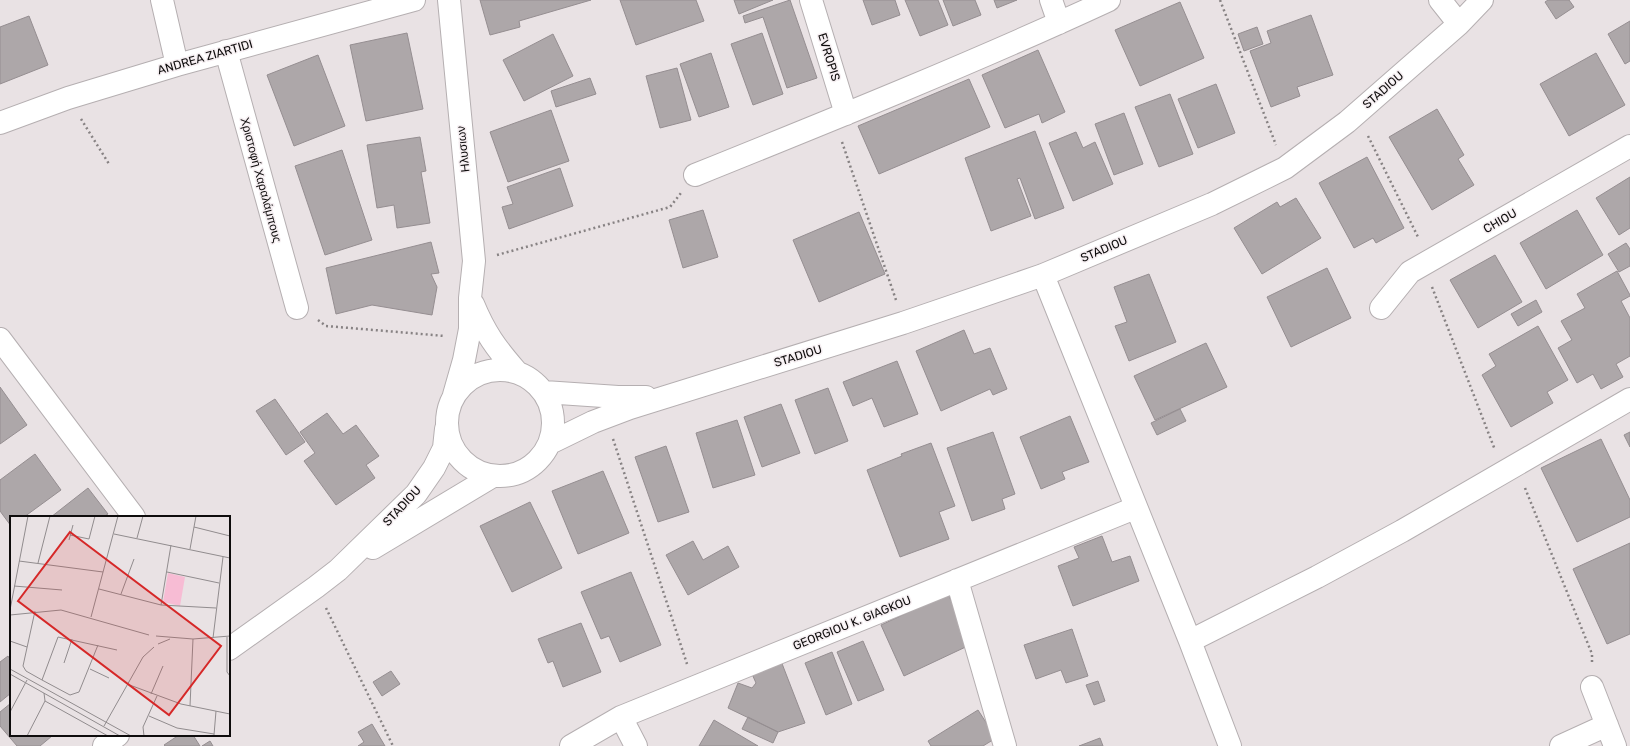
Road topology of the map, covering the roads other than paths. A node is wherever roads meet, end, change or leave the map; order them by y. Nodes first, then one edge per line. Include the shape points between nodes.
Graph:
1 (162, 0) edge
2 (414, 0) edge
3 (449, 0) edge
4 (811, 0) edge
5 (1050, 0) edge
6 (1109, 0) edge
7 (1440, 0) edge
8 (1482, 0) edge
9 (1059, 23) junction
10 (1459, 24) junction
11 (226, 51) junction
12 (177, 65) junction
13 (840, 116) junction
14 (0, 123) edge
15 (1630, 146) edge
16 (695, 175) road end
17 (1043, 275) junction
18 (470, 298) junction
19 (297, 308) road end
20 (1381, 308) dead end
21 (0, 339) edge
22 (516, 371) junction
23 (544, 392) junction
24 (454, 395) junction
25 (671, 396) junction
26 (1630, 399) edge
27 (446, 429) junction
28 (550, 443) junction
29 (493, 476) junction
30 (1135, 508) junction
31 (133, 516) edge
32 (338, 570) junction
33 (957, 580) junction
34 (1190, 641) junction
35 (230, 648) edge
36 (1592, 688) road end
37 (621, 717) junction
38 (1607, 725) junction
39 (117, 736) edge
40 (104, 746) edge
41 (572, 746) edge
42 (636, 746) edge
43 (1005, 746) edge
44 (1230, 746) edge
45 (1560, 746) edge
46 (1615, 746) edge

1 - 12 street
2 - 11 street, ANDREA ZIARTIDI
3 - 18 street, Ηλυσιων via 474,261
4 - 13 street, EVROPIS
5 - 9 street
6 - 9 street
7 - 10 street
8 - 10 street, STADIOU
9 - 13 street
10 - 17 street, STADIOU via 1357,114 1285,168 1212,204
11 - 12 street, ANDREA ZIARTIDI
11 - 19 street, Χριστοφή Χαραλάμπους
12 - 14 street, ANDREA ZIARTIDI via 68,98
13 - 16 street
15 - 20 street, CHIOU via 1410,272
17 - 25 street, STADIOU via 903,323
17 - 30 street
18 - 22 street, Ηλυσιων via 485,332
18 - 24 street, Ηλυσιων via 468,338
21 - 31 street
22 - 23 street via 532,379
22 - 24 street via 498,369 481,372 465,381
23 - 25 street, STADIOU via 618,397
23 - 28 street via 552,408 554,425
24 - 27 street via 447,411
25 - 28 street, STADIOU via 630,408
26 - 34 street via 1402,531
27 - 29 street via 451,446 462,461 476,471
27 - 32 street, STADIOU via 444,448 416,494
28 - 29 street via 541,458 527,469 510,476
29 - 32 street, STADIOU
30 - 33 street, GEORGIOU K. GIAGKOU
30 - 34 street
32 - 35 street, STADIOU
33 - 37 street, GEORGIOU K. GIAGKOU
33 - 43 street
34 - 44 street
36 - 38 street
37 - 41 street, GEORGIOU K. GIAGKOU
37 - 42 street
38 - 45 street
38 - 46 street
39 - 40 street

